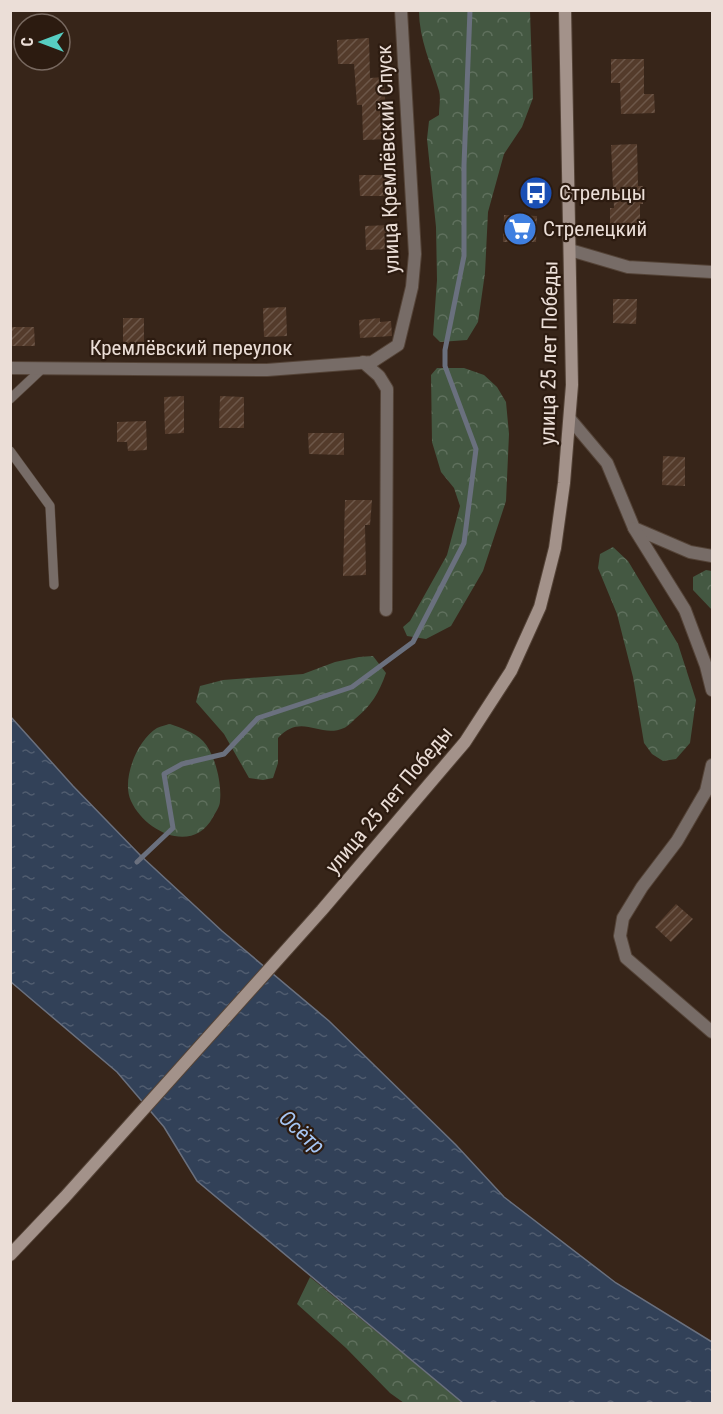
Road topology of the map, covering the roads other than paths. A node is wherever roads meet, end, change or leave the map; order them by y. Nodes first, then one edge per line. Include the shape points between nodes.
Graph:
1 (401, 10) edge
2 (565, 10) edge
3 (570, 250) junction
4 (712, 272) edge
5 (367, 362) junction
6 (10, 368) edge
7 (43, 368) junction
8 (10, 399) edge
9 (570, 418) junction
10 (10, 451) edge
11 (634, 528) junction
12 (712, 556) edge
13 (54, 585) dead end
14 (386, 610) dead end
15 (712, 690) edge
16 (712, 765) edge
17 (712, 1032) edge
18 (10, 1255) edge

1 - 5 street, улица Кремлёвский Спуск via 415,254 412,287 398,345
2 - 3 main road, улица 25 лет Победы
3 - 4 street via 628,267
3 - 9 main road, улица 25 лет Победы
5 - 7 street, Кремлёвский переулок via 267,370
5 - 14 street via 387,389
6 - 7 street, Кремлёвский переулок
7 - 8 lane
9 - 11 street via 607,463
9 - 18 main road, улица 25 лет Победы via 555,548 540,607 511,671 465,742 322,910
10 - 13 lane via 50,506
11 - 12 street via 690,552
11 - 15 street via 685,610
16 - 17 street via 706,791 677,841 623,918 620,936 626,958

